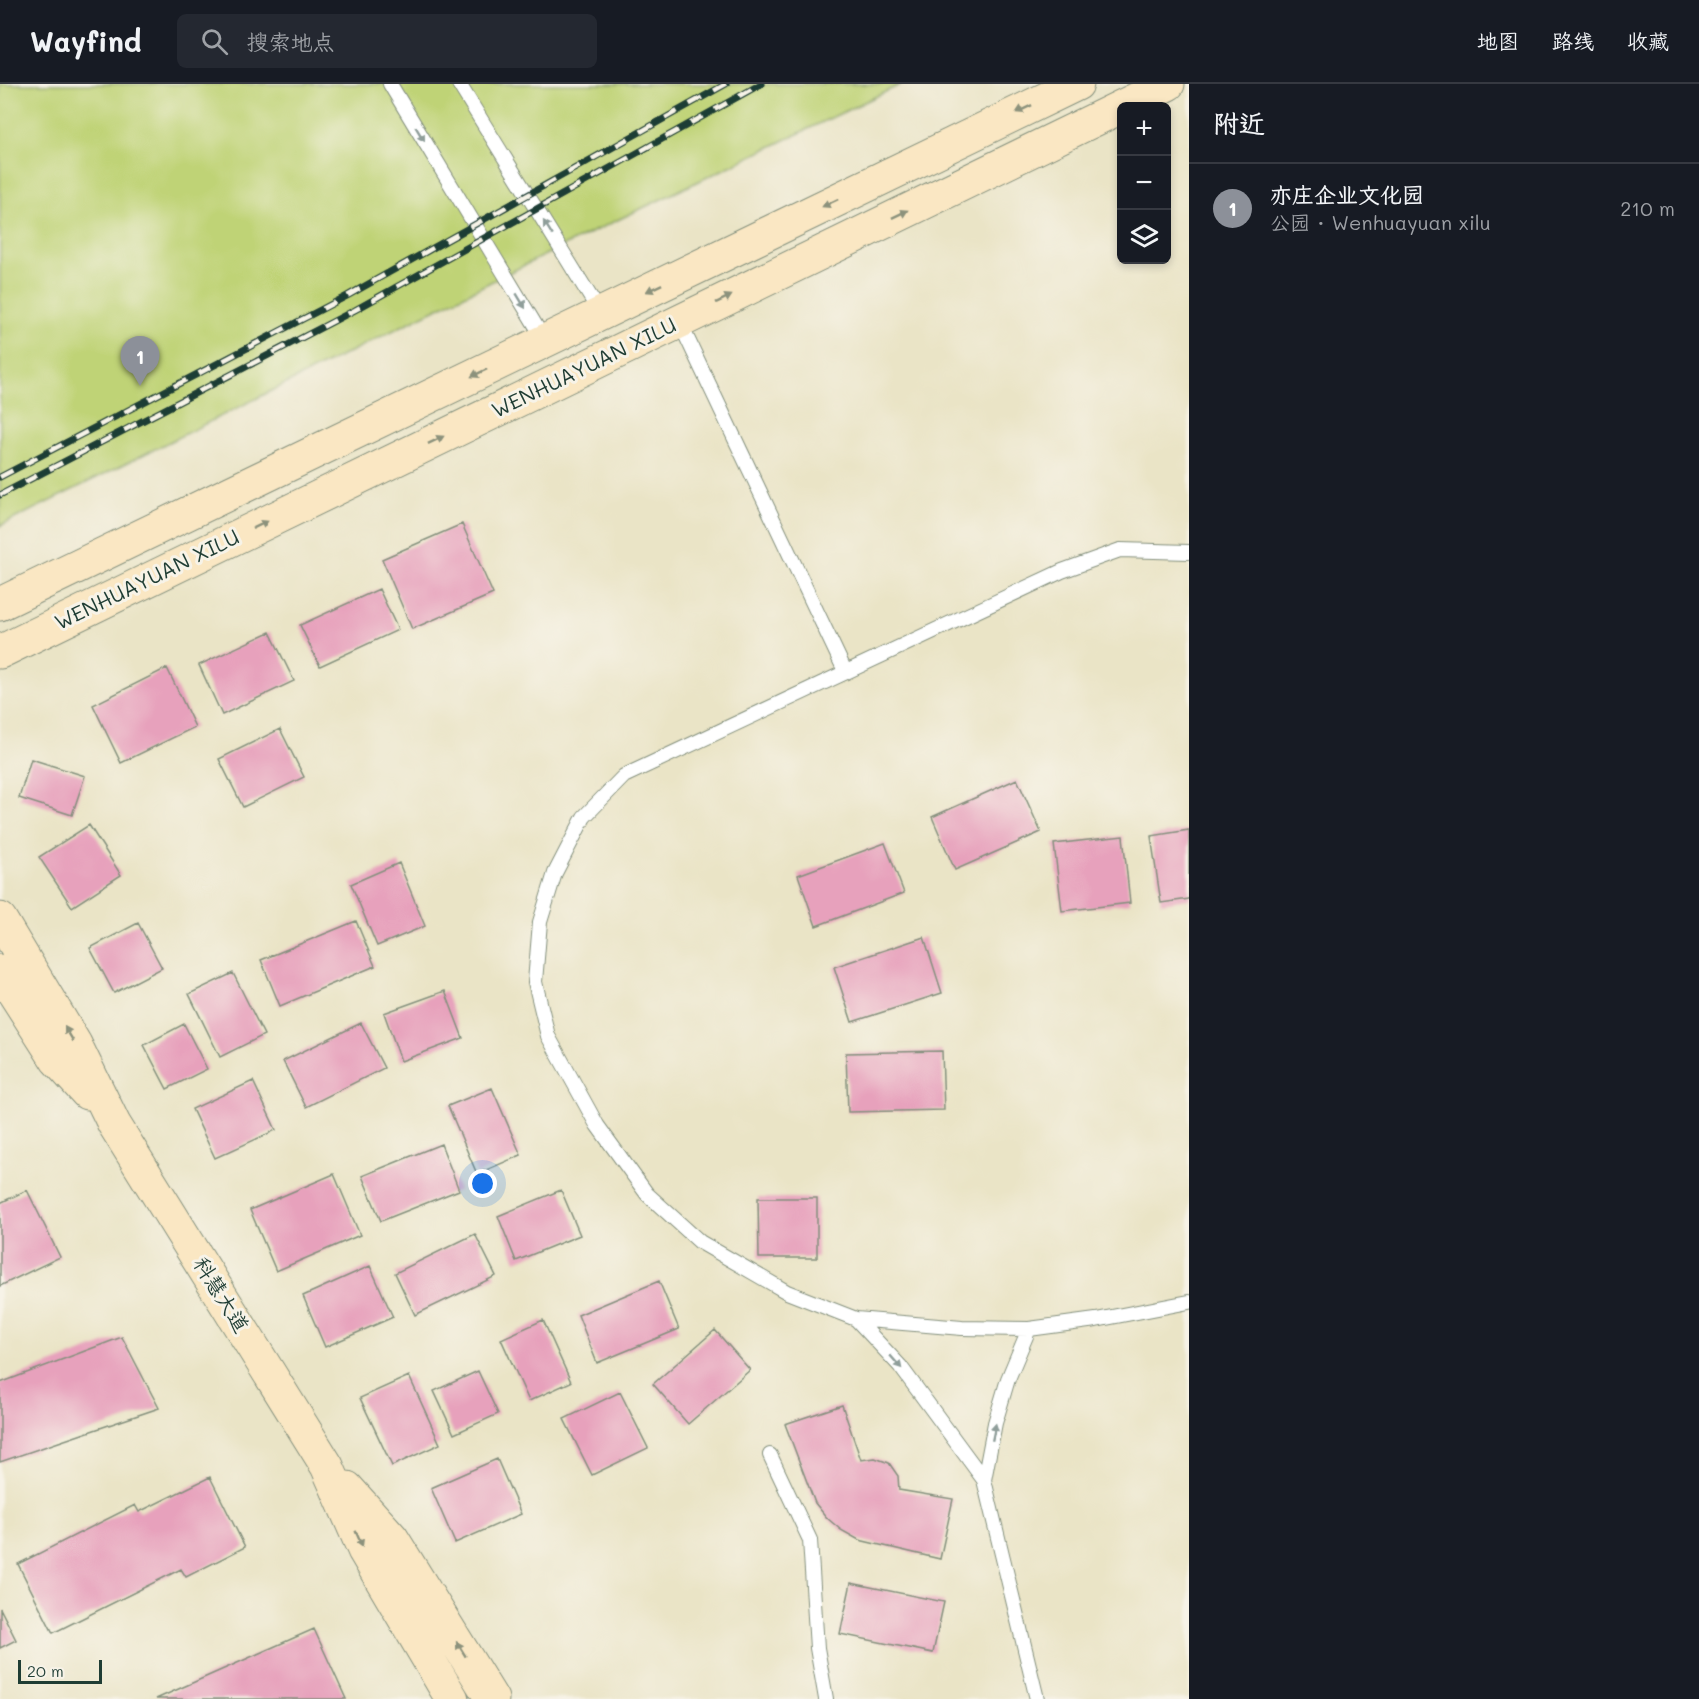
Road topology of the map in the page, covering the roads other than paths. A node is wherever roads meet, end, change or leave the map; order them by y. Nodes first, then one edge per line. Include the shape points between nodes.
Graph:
1 (390, 84) edge
2 (459, 84) edge
3 (1077, 84) edge
4 (1168, 84) edge
5 (601, 314) junction
6 (679, 321) junction
7 (545, 341) junction
8 (1189, 552) edge
9 (0, 604) edge
10 (0, 651) edge
11 (845, 671) junction
12 (0, 919) edge
13 (0, 971) edge
14 (114, 1124) junction
15 (1189, 1302) edge
16 (856, 1319) junction
17 (1029, 1329) junction
18 (770, 1455) dead end
19 (327, 1466) junction
20 (984, 1480) junction
21 (453, 1699) edge
22 (492, 1699) edge
23 (826, 1699) edge
24 (1037, 1699) edge

1 -> 7 lane
5 -> 2 lane
3 -> 5 main road, WENHUAYUAN XILU
6 -> 4 main road, WENHUAYUAN XILU
5 - 7 main road, WENHUAYUAN XILU
10 -> 6 main road, WENHUAYUAN XILU
6 - 11 lane
7 -> 9 main road, WENHUAYUAN XILU
8 - 11 lane via 1120,549 1062,571
11 - 16 lane via 624,776 584,817 555,873 540,922 535,982 548,1036 597,1125 647,1194 700,1242 787,1292
14 -> 12 main road, 科慧大道 via 75,1044
13 - 14 main road, 科慧大道 via 57,1060
14 - 19 main road, 科慧大道
15 - 17 lane
16 - 17 lane
16 -> 20 lane via 900,1366
20 -> 17 lane via 1008,1379
18 - 23 lane via 810,1540 817,1648
19 -> 21 main road, 科慧大道 via 364,1550
22 -> 19 main road, 科慧大道 via 392,1538
20 - 24 lane

